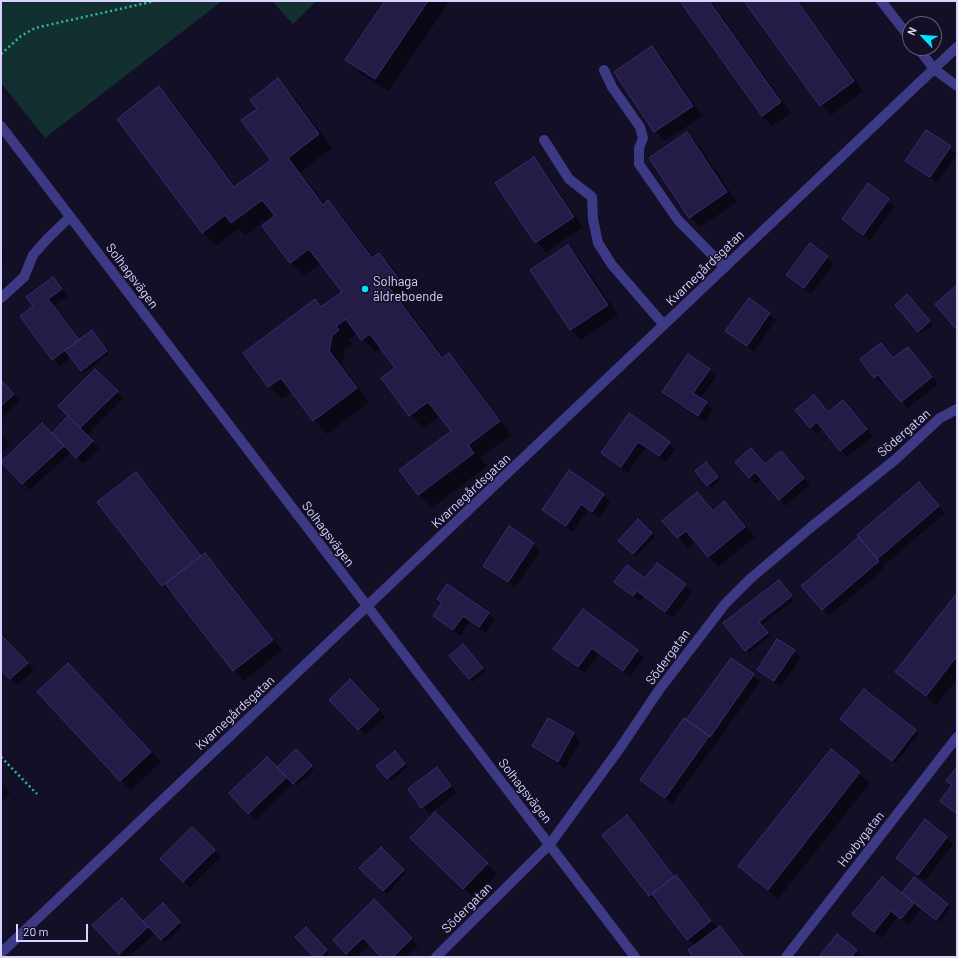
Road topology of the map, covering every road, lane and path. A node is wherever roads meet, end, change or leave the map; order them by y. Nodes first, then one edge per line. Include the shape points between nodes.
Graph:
1 (155, 1) edge
2 (881, 1) edge
3 (902, 28) edge
4 (957, 48) edge
5 (1, 54) edge
6 (924, 56) edge
7 (934, 69) junction
8 (604, 70) dead end
9 (957, 86) edge
10 (1, 126) edge
11 (544, 140) dead end
12 (70, 217) junction
13 (724, 267) junction
14 (1, 298) edge
15 (664, 325) junction
16 (957, 409) edge
17 (366, 606) junction
18 (957, 737) edge
19 (1, 756) edge
20 (37, 794) dead end
21 (550, 844) junction
22 (1, 953) edge
23 (436, 957) edge
24 (635, 957) edge
25 (786, 957) edge

1 - 5 path via 35,28 21,36
2 - 3 street
4 - 7 street, Kvarnegårdsgatan
6 - 7 street
7 - 9 street
7 - 13 street, Kvarnegårdsgatan
8 - 13 street via 612,87 640,127 643,138 639,164 678,220
10 - 12 street, Solhagsvägen
11 - 15 street via 570,179 592,197 598,243 612,265
12 - 14 street via 33,256 24,277
12 - 17 street, Solhagsvägen
13 - 15 street, Kvarnegårdsgatan
15 - 17 street, Kvarnegårdsgatan
16 - 21 street, Södergatan via 940,418 896,459 750,579 725,604 659,690
17 - 21 street, Solhagsvägen
17 - 22 street, Kvarnegårdsgatan
18 - 25 street, Hovbygatan
19 - 20 path
21 - 23 street, Södergatan
21 - 24 street, Solhagsvägen

